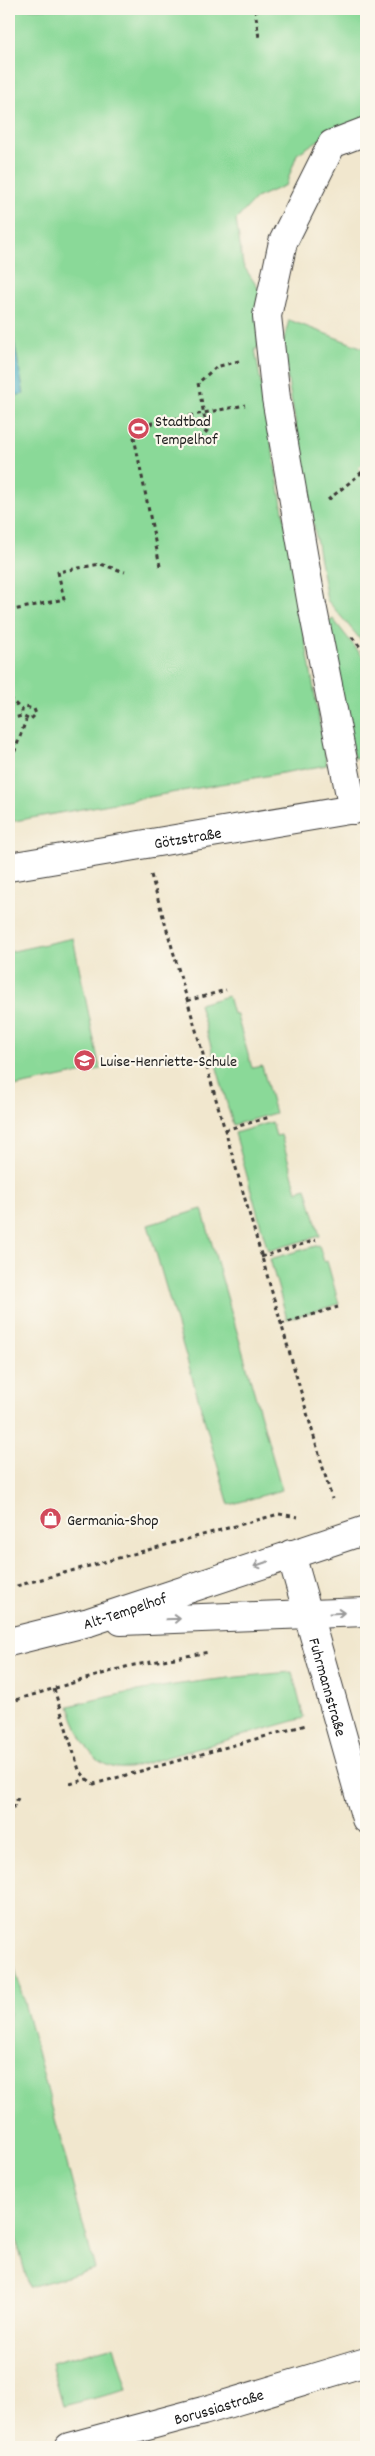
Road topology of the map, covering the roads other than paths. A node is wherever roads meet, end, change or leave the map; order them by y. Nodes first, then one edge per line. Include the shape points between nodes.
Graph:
1 (366, 131) edge
2 (360, 808) edge
3 (9, 867) edge
4 (366, 1530) edge
5 (291, 1554) junction
6 (366, 1612) edge
7 (308, 1614) junction
8 (89, 1622) junction
9 (9, 1642) edge
10 (366, 1819) edge
11 (366, 2362) edge
12 (69, 2447) edge

1 - 2 street via 332,144 284,242 267,316 276,398 298,524
2 - 3 street, Götzstraße
4 - 5 street, Alt-Tempelhof
5 - 7 street, Fuhrmannstraße
5 -> 8 street, Alt-Tempelhof
7 -> 6 street, Alt-Tempelhof
8 -> 7 street, Alt-Tempelhof
7 - 10 street, Fuhrmannstraße
8 - 9 street
11 - 12 street, Borussiastraße

